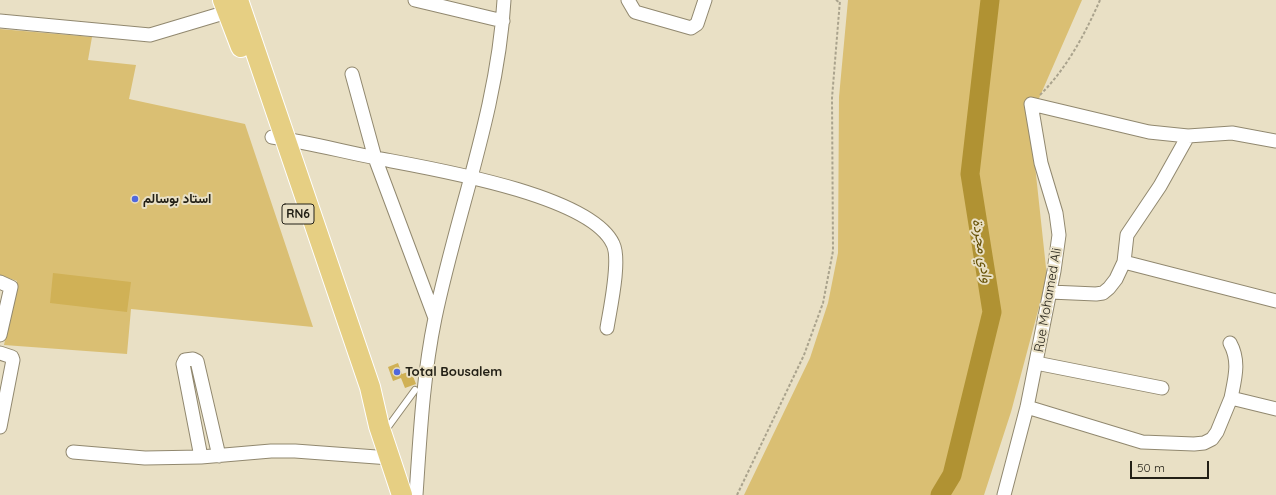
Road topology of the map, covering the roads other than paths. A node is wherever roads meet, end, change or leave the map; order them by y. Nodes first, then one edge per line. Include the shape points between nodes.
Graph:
1 (415, 0) edge
2 (504, 0) edge
3 (628, 0) edge
4 (705, 0) edge
5 (230, 4) edge
6 (0, 21) edge
7 (503, 21) junction
8 (352, 74) dead end
9 (1188, 136) junction
10 (278, 138) junction
11 (1276, 141) edge
12 (375, 158) junction
13 (470, 176) junction
14 (1124, 262) junction
15 (0, 282) edge
16 (1050, 292) junction
17 (1276, 301) edge
18 (435, 318) junction
19 (607, 328) dead end
20 (0, 335) edge
21 (1230, 343) dead end
22 (0, 354) edge
23 (1036, 363) junction
24 (1162, 388) dead end
25 (415, 390) dead end
26 (1231, 398) junction
27 (1027, 407) junction
28 (1276, 409) edge
29 (0, 427) edge
30 (380, 431) junction
31 (73, 452) dead end
32 (218, 456) junction
33 (201, 458) junction
34 (390, 458) junction
35 (402, 495) edge
36 (416, 495) edge
37 (1004, 495) edge

1 - 7 street
2 - 7 street
3 - 4 street via 635,12 641,15 691,28 697,24
5 - 6 street via 150,35
5 - 10 main road, RN6
7 - 13 street via 492,91
8 - 12 street
9 - 11 street via 1232,134
9 - 14 street via 1128,235
9 - 16 street, Rue Mohamed Ali via 1149,132 1031,104 1041,163 1059,225
10 - 12 street
10 - 30 main road, RN6 via 335,305 359,390
12 - 13 street
12 - 18 street
13 - 18 street
13 - 19 street via 574,210 608,235 614,245 616,256
14 - 16 street via 1116,279 1102,293
14 - 17 street
15 - 20 street via 11,287
16 - 23 street, Rue Mohamed Ali
18 - 36 street via 424,387
21 - 26 street via 1236,361 1236,376
22 - 29 street via 12,357 13,363
23 - 24 street
23 - 27 street, Rue Mohamed Ali
25 - 30 lane
26 - 27 street via 1212,439 1194,444 1142,442
26 - 28 street
27 - 37 street, Rue Mohamed Ali
30 - 34 main road, RN6
31 - 33 street via 145,458
32 - 33 street
32 - 33 street via 197,361 185,360 183,364
32 - 34 street via 295,451
34 - 35 main road, RN6

